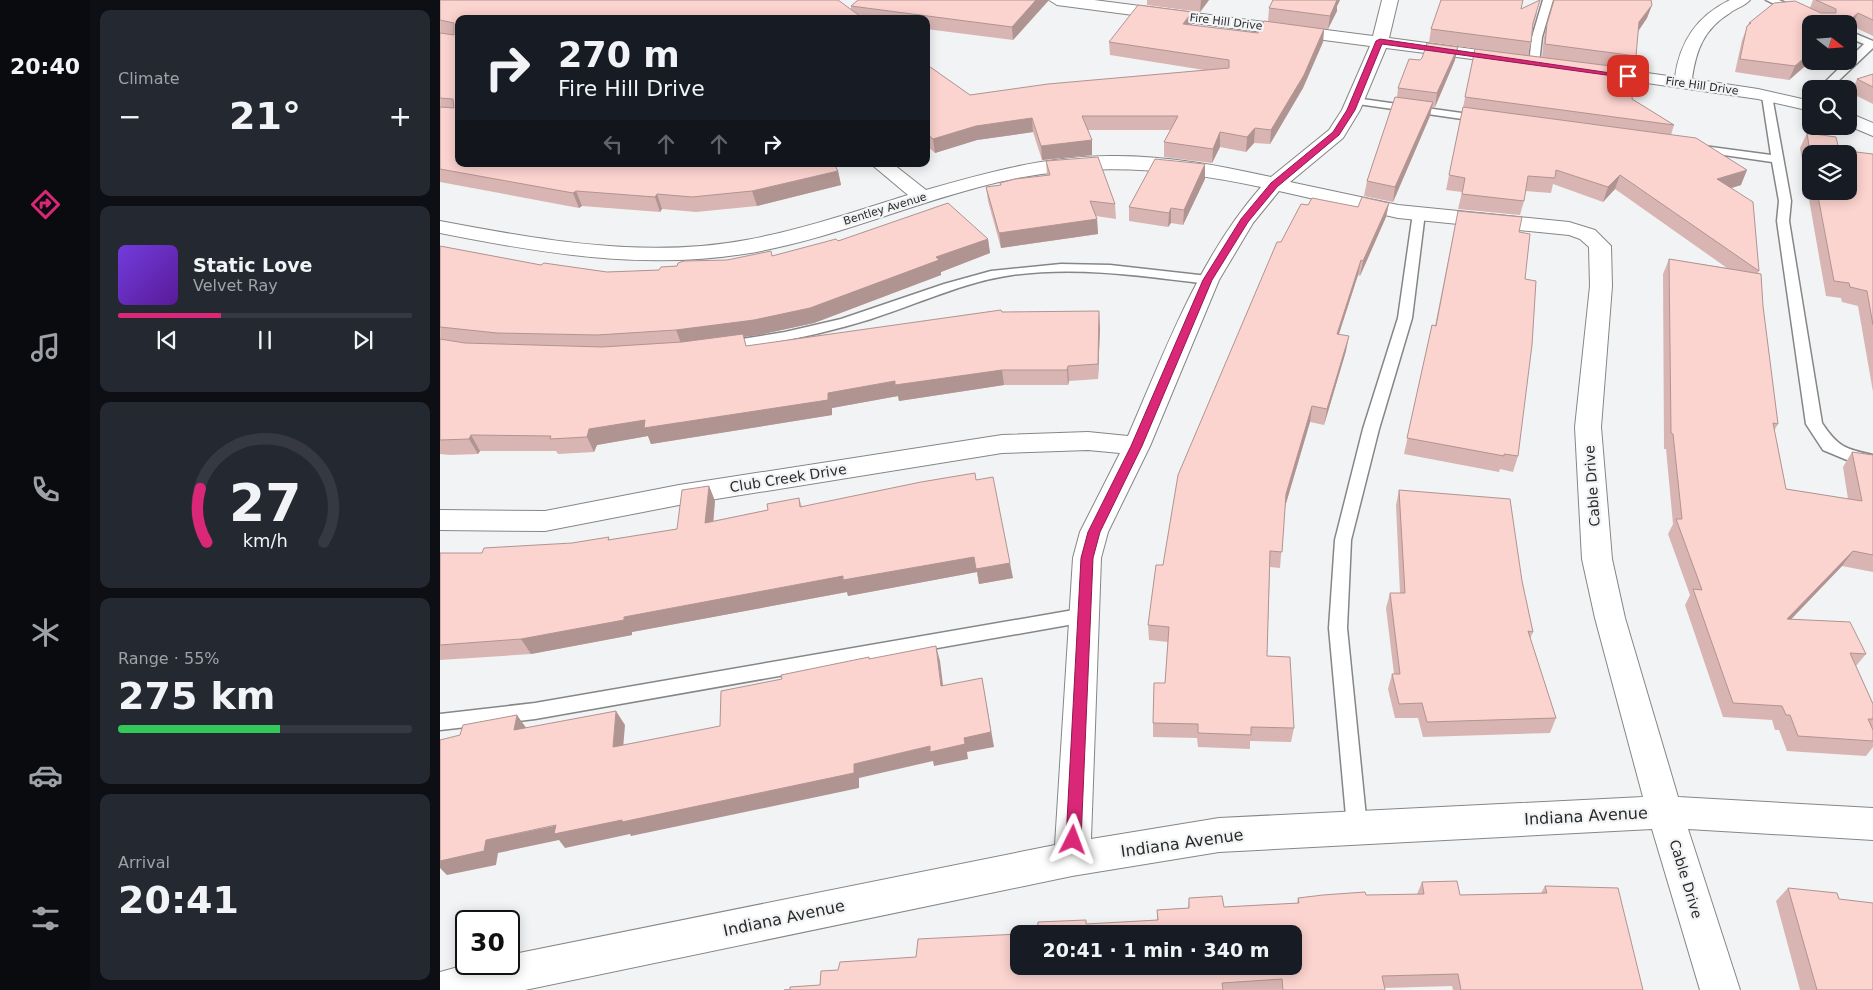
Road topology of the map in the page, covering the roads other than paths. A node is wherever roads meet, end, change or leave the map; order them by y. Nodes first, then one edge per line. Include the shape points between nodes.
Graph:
1 (1057, 0) edge
2 (1390, 0) edge
3 (1548, 0) edge
4 (1742, 0) edge
5 (1771, 0) edge
6 (1104, 3) edge
7 (1805, 15) edge
8 (1858, 38) edge
9 (1380, 41) junction
10 (1871, 44) edge
11 (1534, 62) junction
12 (1553, 65) edge
13 (1581, 69) edge
14 (1833, 80) edge
15 (1684, 83) junction
16 (1767, 96) junction
17 (1355, 101) junction
18 (1802, 104) edge
19 (1492, 120) edge
20 (1857, 123) edge
21 (1873, 130) edge
22 (1680, 146) edge
23 (1778, 160) junction
24 (885, 167) edge
25 (1274, 185) junction
26 (922, 197) junction
27 (1328, 197) joint
28 (1419, 213) junction
29 (440, 227) edge
30 (1208, 280) junction
31 (714, 347) edge
32 (1137, 446) junction
33 (1873, 460) edge
34 (440, 520) edge
35 (1084, 615) junction
36 (440, 722) edge
37 (1665, 812) junction
38 (1873, 824) edge
39 (1357, 827) junction
40 (1072, 859) junction
41 (444, 990) edge
42 (1720, 990) edge

1 - 6 street, Fire Hill Drive
2 - 9 street
3 - 11 lane via 1537,37
4 - 15 street via 1723,8 1694,36 1685,60
5 - 7 lane
6 - 9 street, Fire Hill Drive
8 - 10 lane
9 - 11 street, Fire Hill Drive
9 - 17 street
10 - 14 lane
11 - 12 street, Fire Hill Drive
13 - 15 street, Fire Hill Drive
15 - 16 street, Fire Hill Drive
16 - 18 street, Fire Hill Drive
16 - 23 lane
17 - 19 lane
17 - 25 street via 1336,134
20 - 21 street
22 - 23 lane
23 - 33 lane via 1785,201 1783,221 1814,424 1829,446
24 - 26 street
25 - 26 street, Bentley Avenue via 1201,168 1106,162 1023,170
25 - 27 street, Bentley Avenue
25 - 30 street via 1244,220
26 - 29 street, Bentley Avenue via 787,238 718,251 675,254 619,253 510,241
27 - 28 street, Cable Drive
28 - 37 street, Cable Drive via 1563,228 1591,236 1600,246 1601,286 1588,426 1597,560 1610,618
28 - 39 lane via 1405,318 1371,429 1343,540 1338,628
30 - 31 lane via 1108,268 1059,266 1010,271 953,284 846,322
30 - 32 street
32 - 34 street, Club Creek Drive via 1088,441 1002,444 679,495 545,521
32 - 35 street via 1094,532 1087,558
35 - 36 lane via 535,711
35 - 40 street
37 - 38 street, Indiana Avenue
37 - 39 street, Indiana Avenue
37 - 42 street, Cable Drive
39 - 40 street, Indiana Avenue via 1220,835
40 - 41 street, Indiana Avenue via 489,978

